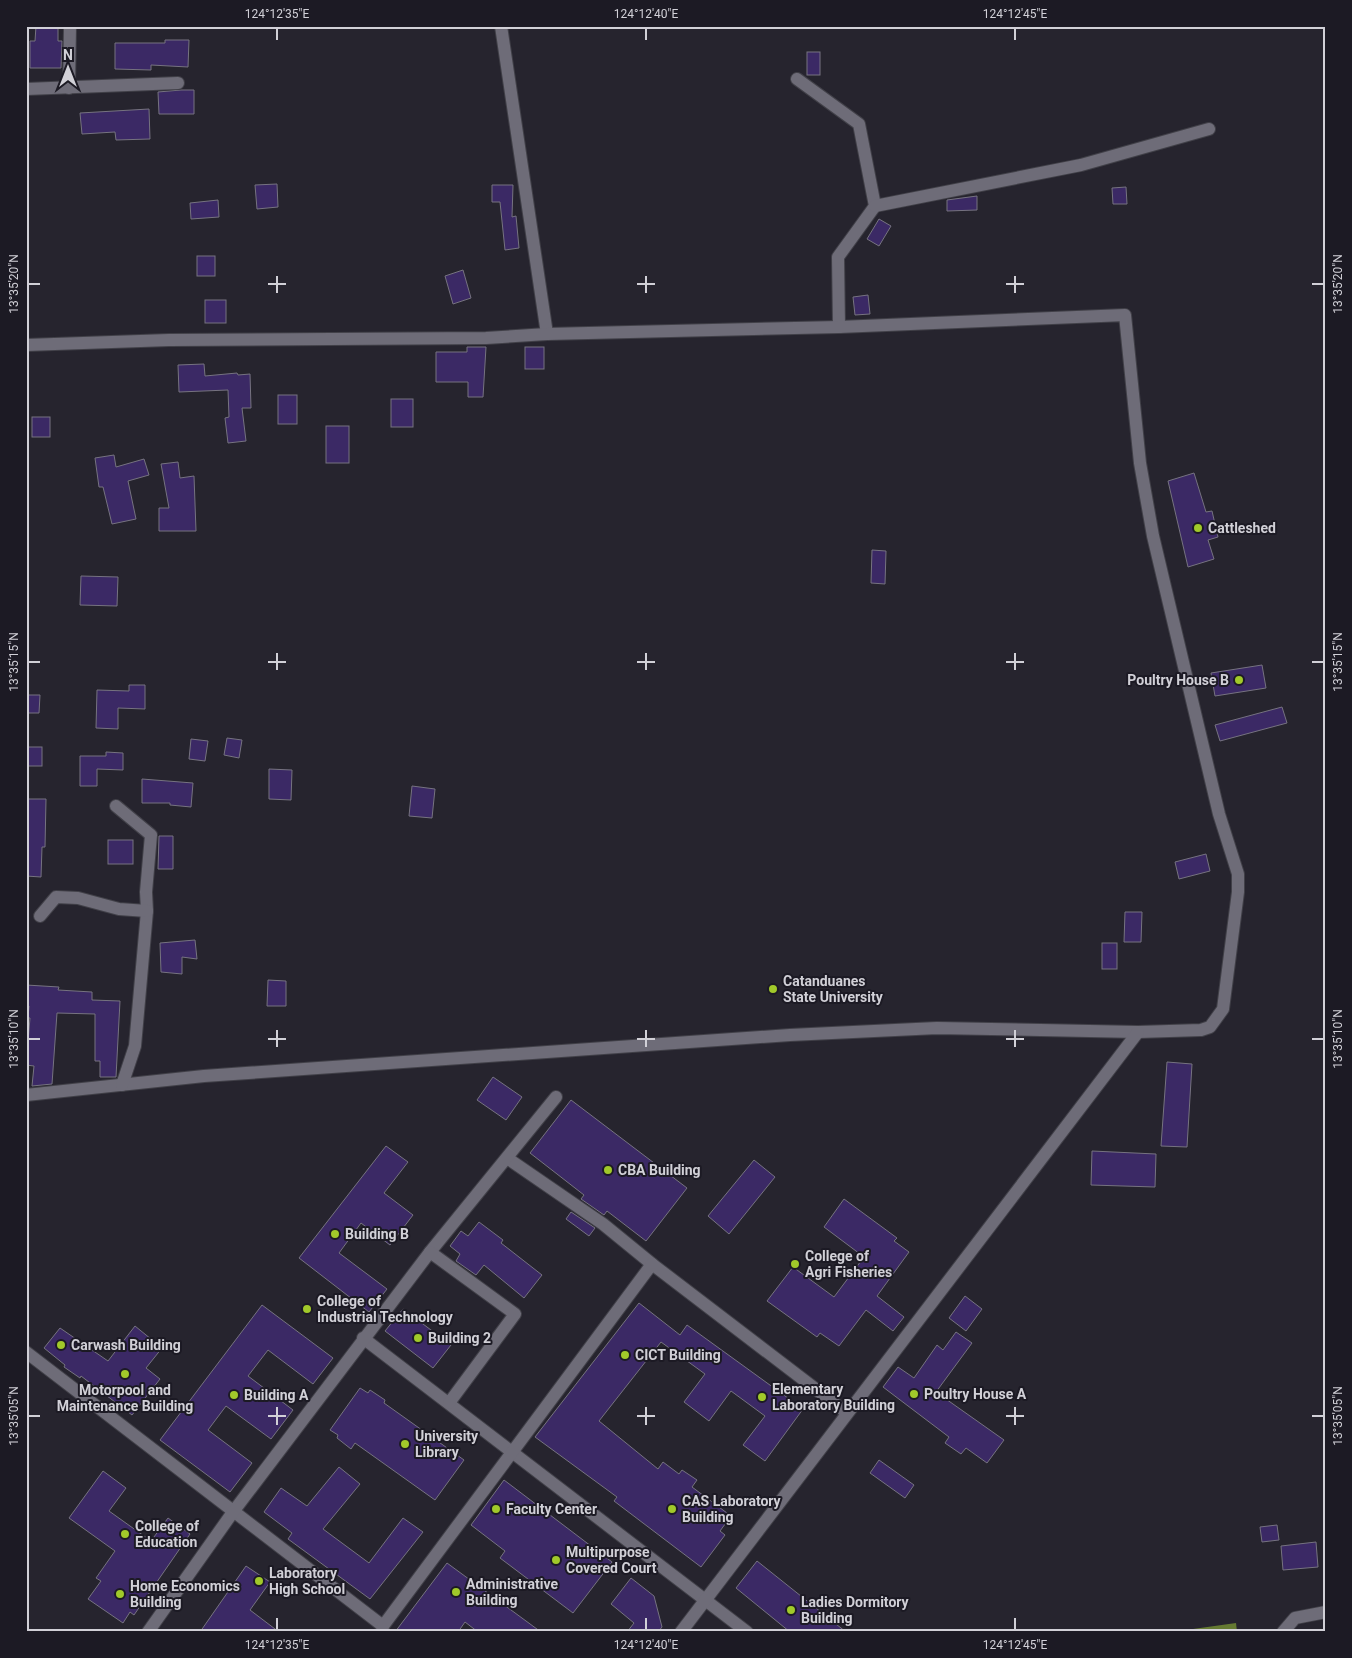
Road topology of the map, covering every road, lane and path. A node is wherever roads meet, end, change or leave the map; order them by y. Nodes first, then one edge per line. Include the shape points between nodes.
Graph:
1 (70, 26) edge
2 (501, 26) edge
3 (797, 79) dead end
4 (178, 83) dead end
5 (69, 88) junction
6 (26, 89) edge
7 (1208, 129) dead end
8 (875, 206) junction
9 (839, 327) junction
10 (547, 334) junction
11 (26, 346) edge
12 (116, 806) dead end
13 (147, 911) junction
14 (40, 916) dead end
15 (1138, 1032) junction
16 (122, 1086) junction
17 (26, 1096) edge
18 (556, 1097) dead end
19 (507, 1158) junction
20 (430, 1252) junction
21 (652, 1264) junction
22 (363, 1338) junction
23 (26, 1352) edge
24 (448, 1403) junction
25 (847, 1414) junction
26 (512, 1452) junction
27 (233, 1512) junction
28 (705, 1599) junction
29 (1326, 1612) edge
30 (382, 1629) edge
31 (148, 1632) edge
32 (681, 1632) edge
33 (747, 1632) edge
34 (1282, 1632) edge

1 - 5 street
2 - 10 street
3 - 8 street via 860,124
4 - 5 street
5 - 6 street
7 - 8 street via 1081,165
8 - 9 street via 838,257
9 - 10 street
9 - 15 street via 1125,315 1140,463 1153,536 1219,814 1238,874 1224,999 1219,1017 1201,1030
10 - 11 street via 486,338 169,340
12 - 13 street via 151,834
13 - 14 street via 119,910 78,898 56,897
13 - 16 street via 134,1046
15 - 16 street via 937,1028 790,1035 214,1076
15 - 25 street
16 - 17 street
18 - 19 street
19 - 20 street
19 - 21 street via 603,1224
20 - 22 street
20 - 24 street via 515,1314
21 - 25 street
21 - 26 street
22 - 24 street
22 - 27 street
23 - 27 street
24 - 26 street
25 - 28 street
26 - 28 street
26 - 30 street
27 - 30 street
27 - 31 street
28 - 32 street
28 - 33 street
29 - 34 street via 1295,1618

